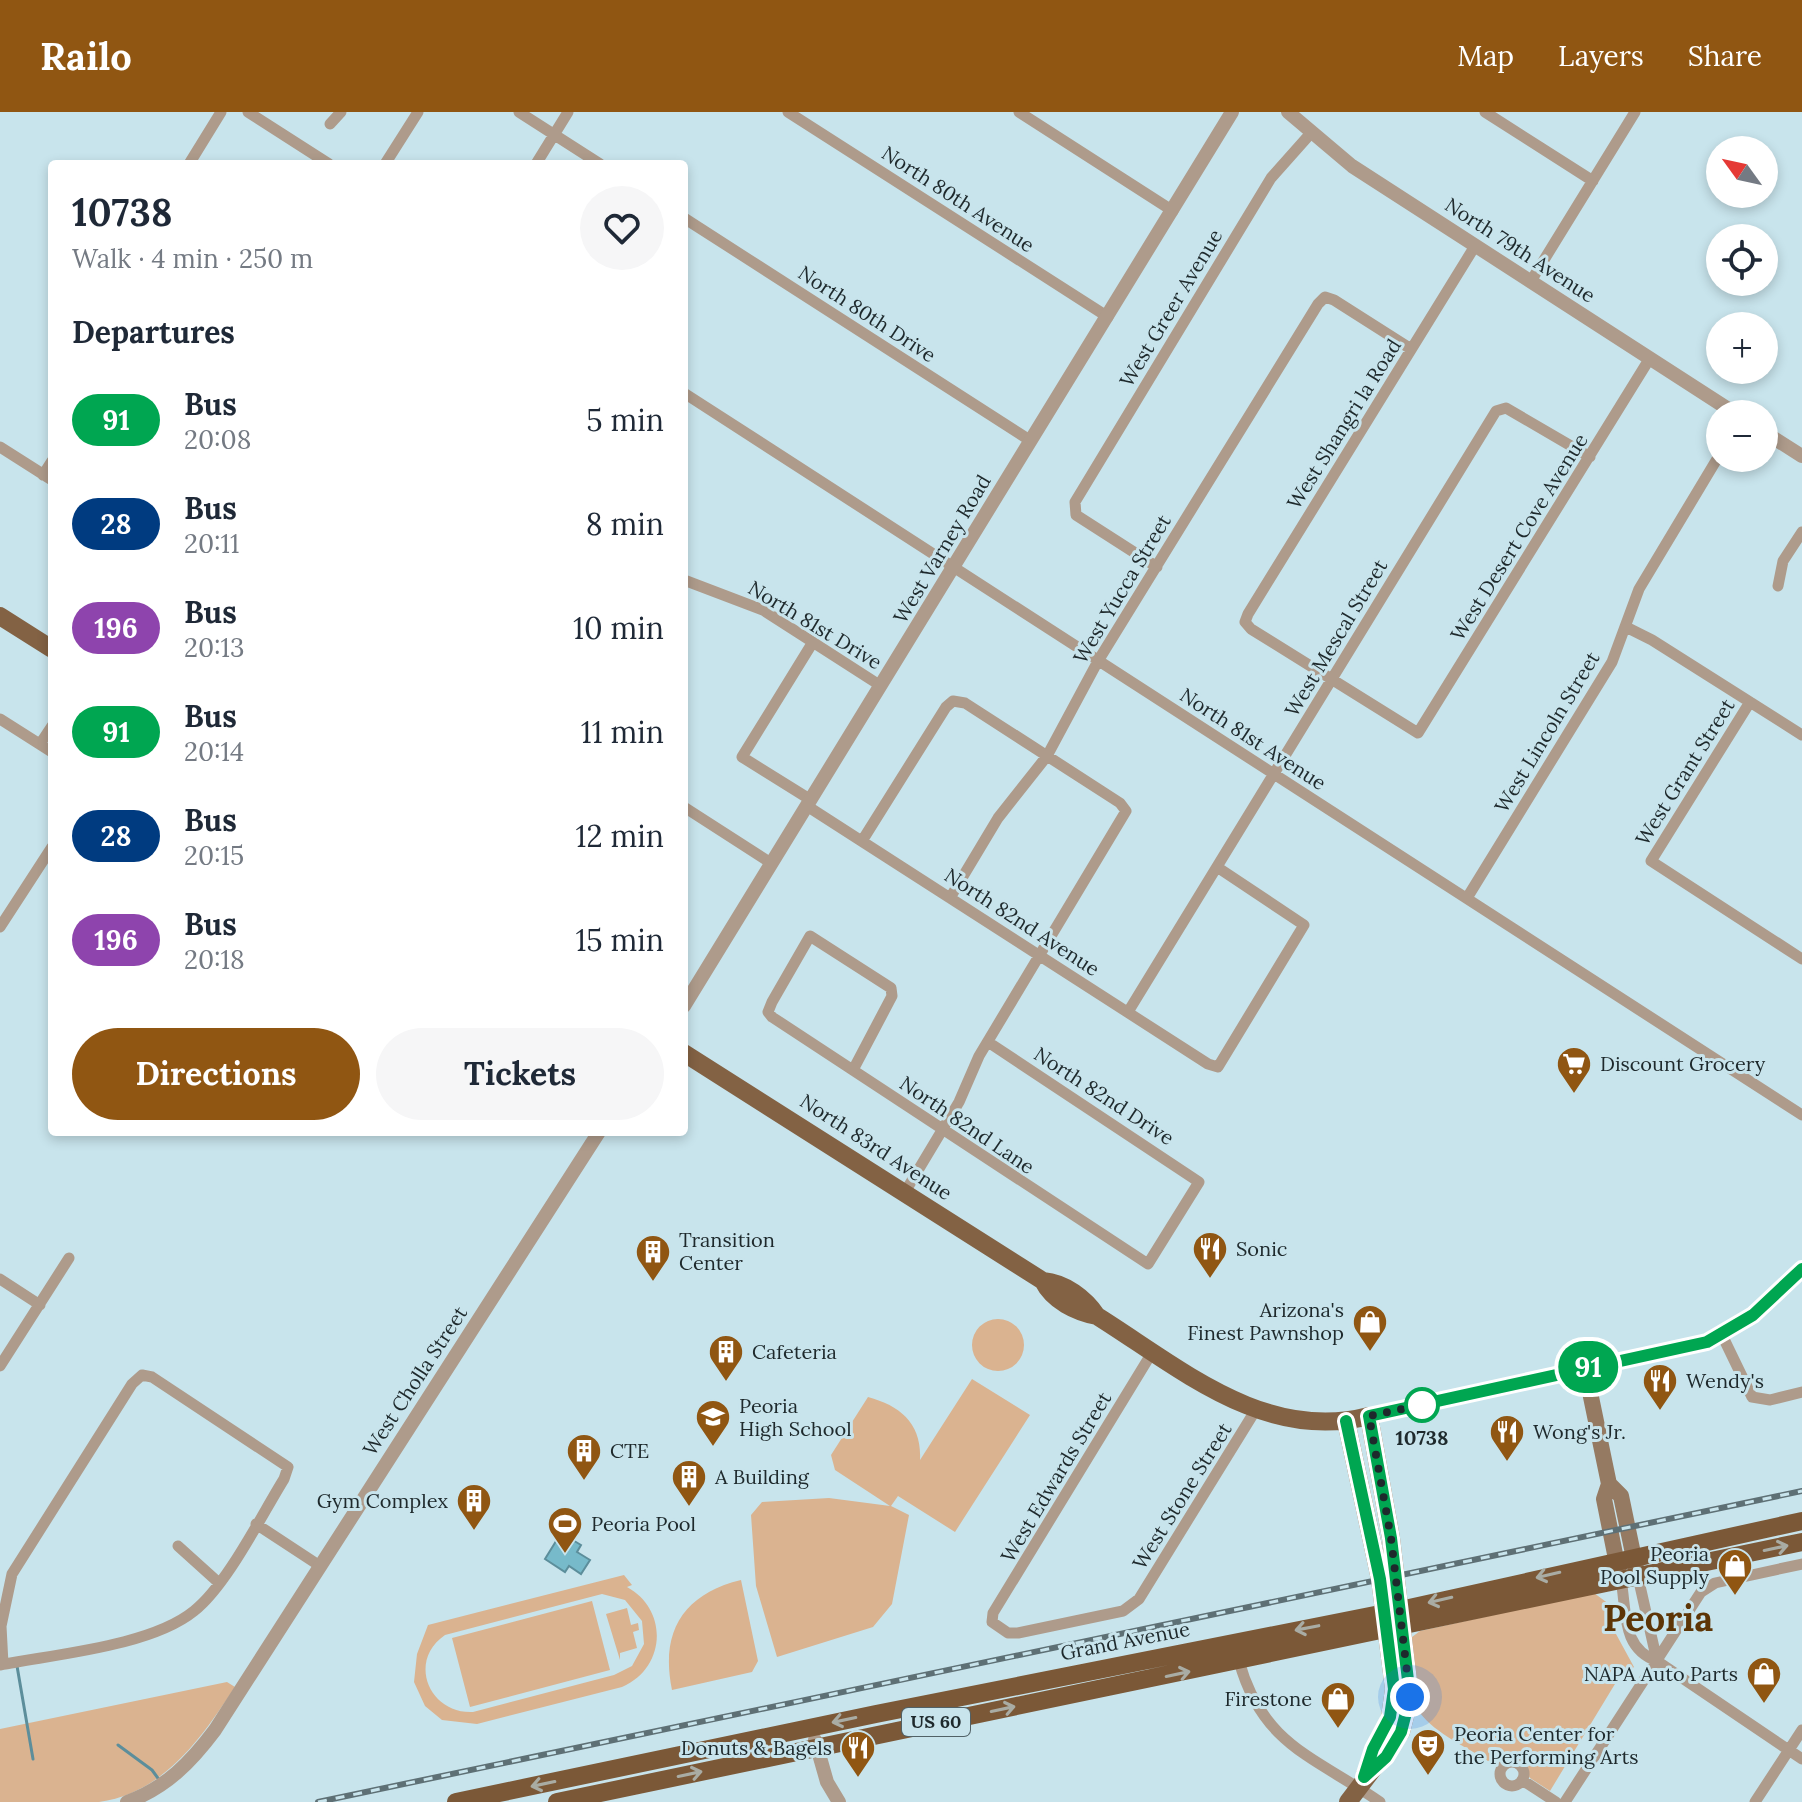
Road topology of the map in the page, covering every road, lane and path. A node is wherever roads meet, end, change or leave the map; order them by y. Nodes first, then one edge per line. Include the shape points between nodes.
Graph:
1 (221, 112) edge
2 (248, 112) edge
3 (341, 112) edge
4 (418, 112) edge
5 (519, 112) edge
6 (568, 112) edge
7 (788, 112) edge
8 (1019, 112) edge
9 (1232, 112) edge
10 (1288, 112) edge
11 (1635, 112) edge
12 (1493, 114) edge
13 (330, 124) dead end
14 (1311, 133) junction
15 (554, 135) junction
16 (191, 160) edge
17 (320, 160) edge
18 (388, 160) edge
19 (538, 160) edge
20 (594, 160) edge
21 (1593, 181) junction
22 (1173, 211) junction
23 (688, 221) edge
24 (1475, 246) junction
25 (1531, 281) junction
26 (1108, 317) junction
27 (1411, 349) junction
28 (1650, 358) junction
29 (688, 396) edge
30 (1714, 400) edge
31 (1031, 441) junction
32 (1778, 441) edge
33 (0, 447) edge
34 (1802, 456) edge
35 (1590, 457) junction
36 (1709, 472) edge
37 (48, 477) edge
38 (1802, 532) edge
39 (954, 567) junction
40 (1157, 567) junction
41 (688, 581) edge
42 (1778, 586) dead end
43 (0, 616) edge
44 (1626, 627) junction
45 (813, 642) junction
46 (48, 646) edge
47 (1098, 661) junction
48 (1331, 680) junction
49 (881, 686) junction
50 (1750, 702) junction
51 (0, 719) edge
52 (48, 732) edge
53 (1802, 735) edge
54 (40, 744) junction
55 (48, 749) edge
56 (1047, 756) junction
57 (1274, 774) junction
58 (809, 803) junction
59 (688, 810) edge
60 (862, 841) junction
61 (48, 853) edge
62 (771, 863) junction
63 (1217, 867) junction
64 (950, 898) junction
65 (1467, 898) junction
66 (0, 927) edge
67 (1040, 955) junction
68 (1802, 959) edge
69 (688, 999) edge
70 (1128, 1012) junction
71 (988, 1042) junction
72 (688, 1056) edge
73 (853, 1070) junction
74 (1802, 1115) edge
75 (942, 1131) junction
76 (596, 1136) edge
77 (905, 1192) junction
78 (69, 1258) dead end
79 (1148, 1264) joint
80 (1802, 1269) edge
81 (0, 1279) edge
82 (40, 1305) junction
83 (1722, 1335) junction
84 (1153, 1351) junction
85 (0, 1366) edge
86 (1585, 1368) junction
87 (1802, 1392) edge
88 (1255, 1411) junction
89 (1357, 1419) junction
90 (1802, 1521) edge
91 (256, 1524) junction
92 (1802, 1542) edge
93 (178, 1546) dead end
94 (1625, 1558) junction
95 (1802, 1564) edge
96 (320, 1566) junction
97 (1629, 1579) junction
98 (219, 1583) junction
99 (1139, 1599) joint
100 (1393, 1620) junction
101 (1239, 1661) junction
102 (1657, 1661) junction
103 (2, 1665) edge
104 (1111, 1666) junction
105 (1116, 1687) junction
106 (812, 1727) junction
107 (1802, 1730) edge
108 (817, 1747) junction
109 (1789, 1751) junction
110 (1802, 1759) edge
111 (619, 1768) junction
112 (1522, 1780) dead end
113 (621, 1789) junction
114 (1356, 1789) edge
115 (127, 1802) edge
116 (456, 1802) edge
117 (557, 1802) edge
118 (839, 1802) edge
119 (1380, 1802) edge
120 (1556, 1802) edge
121 (1565, 1802) edge
122 (1755, 1802) edge

1 - 16 street
2 - 17 street
3 - 13 street
4 - 18 street
5 - 15 street
6 - 15 street
7 - 26 street, North 80th Avenue
8 - 22 street
9 - 22 street, West Varney Road
10 - 14 street, North 79th Avenue
11 - 21 street
12 - 21 street
14 - 24 street, North 79th Avenue
14 - 40 street, West Greer Avenue via 1259,197 1073,509
15 - 19 street
15 - 20 street
21 - 25 street
22 - 26 street, West Varney Road
23 - 31 street, North 80th Drive
24 - 25 street, North 79th Avenue
24 - 27 street, West Shangri la Road
25 - 28 street, North 79th Avenue
26 - 31 street, West Varney Road
27 - 40 street, West Yucca Street via 1325,297
27 - 48 street, West Shangri la Road via 1245,622
28 - 30 street, North 79th Avenue
28 - 35 street, West Desert Cove Avenue
29 - 39 street, North 81st Avenue
31 - 39 street, West Varney Road
32 - 34 street
33 - 37 street
35 - 48 street, West Mescal Street via 1501,406
35 - 48 street, West Desert Cove Avenue via 1418,733
36 - 44 street, West Lincoln Street via 1639,589
38 - 42 street via 1783,561
39 - 47 street, North 81st Avenue
39 - 49 street, West Varney Road
40 - 47 street, West Yucca Street
41 - 45 street, North 81st Drive via 751,603
43 - 46 main road
44 - 50 street
44 - 65 street, West Lincoln Street via 1612,662
45 - 49 street, North 81st Drive
45 - 58 street, North 82nd Avenue via 742,757
47 - 56 street, West Yucca Street
47 - 57 street, North 81st Avenue
48 - 57 street, West Mescal Street
49 - 58 street, West Varney Road
50 - 53 street
50 - 68 street, West Grant Street via 1651,861
51 - 54 street
52 - 54 street
54 - 55 street
56 - 60 street via 965,703 953,701
56 - 64 street, West Yucca Street via 998,818
56 - 67 street via 1126,811
57 - 63 street, West Mescal Street
57 - 65 street, North 81st Avenue
58 - 60 street, North 82nd Avenue
58 - 62 street, West Varney Road
59 - 62 street
60 - 64 street, North 82nd Avenue
61 - 66 street
62 - 69 street, West Varney Road
63 - 70 street, West Mescal Street
63 - 70 street, North 82nd Avenue via 1304,925 1218,1067
64 - 67 street, North 82nd Avenue
65 - 74 street, North 81st Avenue
67 - 70 street, North 82nd Avenue
67 - 71 street
71 - 75 street
71 - 79 street, North 82nd Drive via 1199,1182
72 - 77 main road, North 83rd Avenue
73 - 73 street, North 82nd Lane via 892,996 891,988 810,936 768,1012
73 - 75 street, North 82nd Lane
75 - 77 street
75 - 79 street, North 82nd Lane
76 - 96 street, West Cholla Street
77 - 84 main road, North 83rd Avenue via 1043,1281 1049,1293
78 - 82 street
80 - 83 main road via 1764,1307
81 - 82 street
82 - 85 street
83 - 86 main road
83 - 87 street via 1752,1397 1770,1400
84 - 88 main road, North 83rd Avenue
84 - 99 street, West Edwards Street via 992,1622 1018,1633 1123,1611
86 - 89 main road
86 - 94 main road via 1609,1484 1621,1496
88 - 89 main road, North 83rd Avenue via 1291,1421
88 - 99 street, West Stone Street
89 - 100 main road
90 - 94 highway, Grand Avenue / US 60
91 - 96 street
91 - 98 street
91 - 103 street via 288,1467 142,1375 17,1565 3,1608
97 -> 92 highway, Grand Avenue / US 60
93 - 98 street
94 - 97 main road
94 -> 100 highway, Grand Avenue / US 60
95 - 102 street via 1708,1587
96 - 115 street, West Cholla Street via 231,1706 183,1769
97 - 100 highway, Grand Avenue / US 60
97 - 102 street
97 - 102 street via 1631,1641
98 - 103 street via 194,1611 155,1634
100 - 101 highway, Grand Avenue / US 60
100 -> 104 highway, Grand Avenue / US 60
100 - 114 main road via 1393,1704
105 -> 101 highway, Grand Avenue / US 60
101 - 114 street via 1256,1707 1272,1729
102 - 109 street
102 - 121 street
104 - 105 highway
104 -> 106 highway, Grand Avenue / US 60
108 -> 105 highway, Grand Avenue / US 60
106 - 108 street
106 - 111 highway, Grand Avenue / US 60
107 - 109 street
113 -> 108 highway, Grand Avenue / US 60
108 - 118 street
109 - 110 street
109 - 122 street
111 - 113 highway
111 -> 116 highway, Grand Avenue / US 60
112 - 120 street
113 - 117 highway, Grand Avenue / US 60
114 - 119 street

